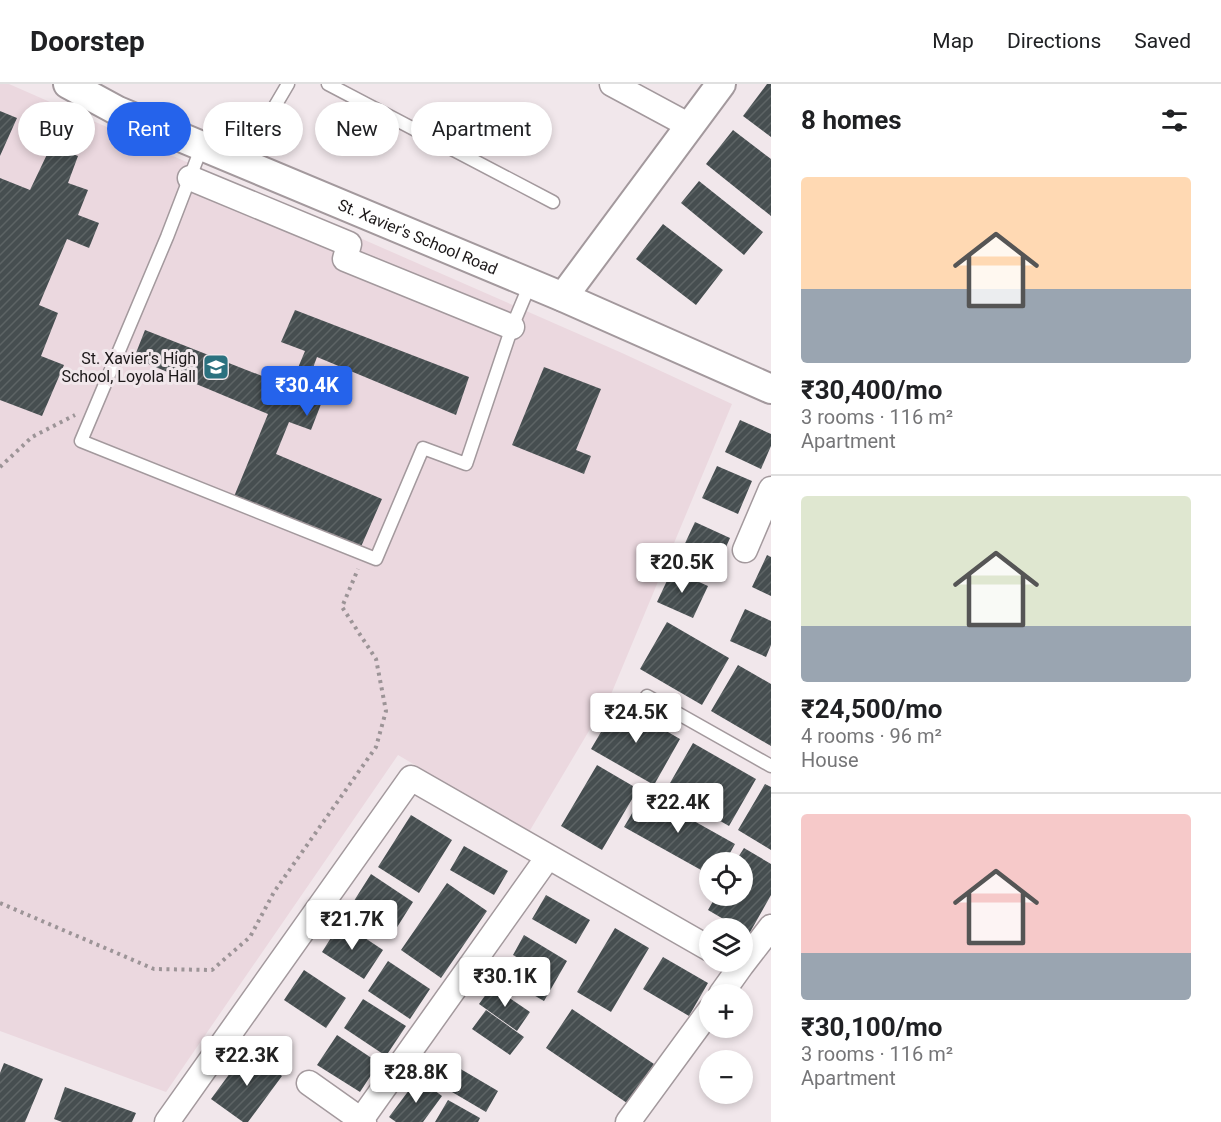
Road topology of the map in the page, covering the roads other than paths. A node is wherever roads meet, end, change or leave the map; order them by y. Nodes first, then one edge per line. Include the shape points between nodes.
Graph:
1 (68, 84) edge
2 (288, 84) edge
3 (327, 84) edge
4 (612, 84) edge
5 (721, 84) edge
6 (690, 126) junction
7 (202, 146) junction
8 (242, 162) junction
9 (190, 178) junction
10 (553, 202) dead end
11 (530, 284) junction
12 (563, 297) junction
13 (512, 327) junction
14 (771, 388) edge
15 (771, 489) edge
16 (745, 550) dead end
17 (647, 696) dead end
18 (771, 766) edge
19 (548, 857) junction
20 (771, 927) edge
21 (699, 942) edge
22 (753, 947) edge
23 (699, 1025) edge
24 (309, 1083) dead end
25 (362, 1121) edge
26 (167, 1122) edge
27 (628, 1122) edge

1 - 7 street, St. Xavier's School Road via 118,111
2 - 8 lane
3 - 10 lane
4 - 6 street
5 - 6 street
6 - 12 street
7 - 8 street, St. Xavier's School Road
7 - 9 lane
8 - 11 street, St. Xavier's School Road
9 - 13 street via 349,244 345,259
9 - 13 lane via 81,441 376,559 423,448 466,464
11 - 12 street, St. Xavier's School Road
11 - 13 lane
12 - 14 street, St. Xavier's School Road
15 - 16 street
17 - 18 lane
19 - 21 street
19 - 25 street
19 - 26 street via 411,778
20 - 22 street
23 - 27 street
24 - 25 street

